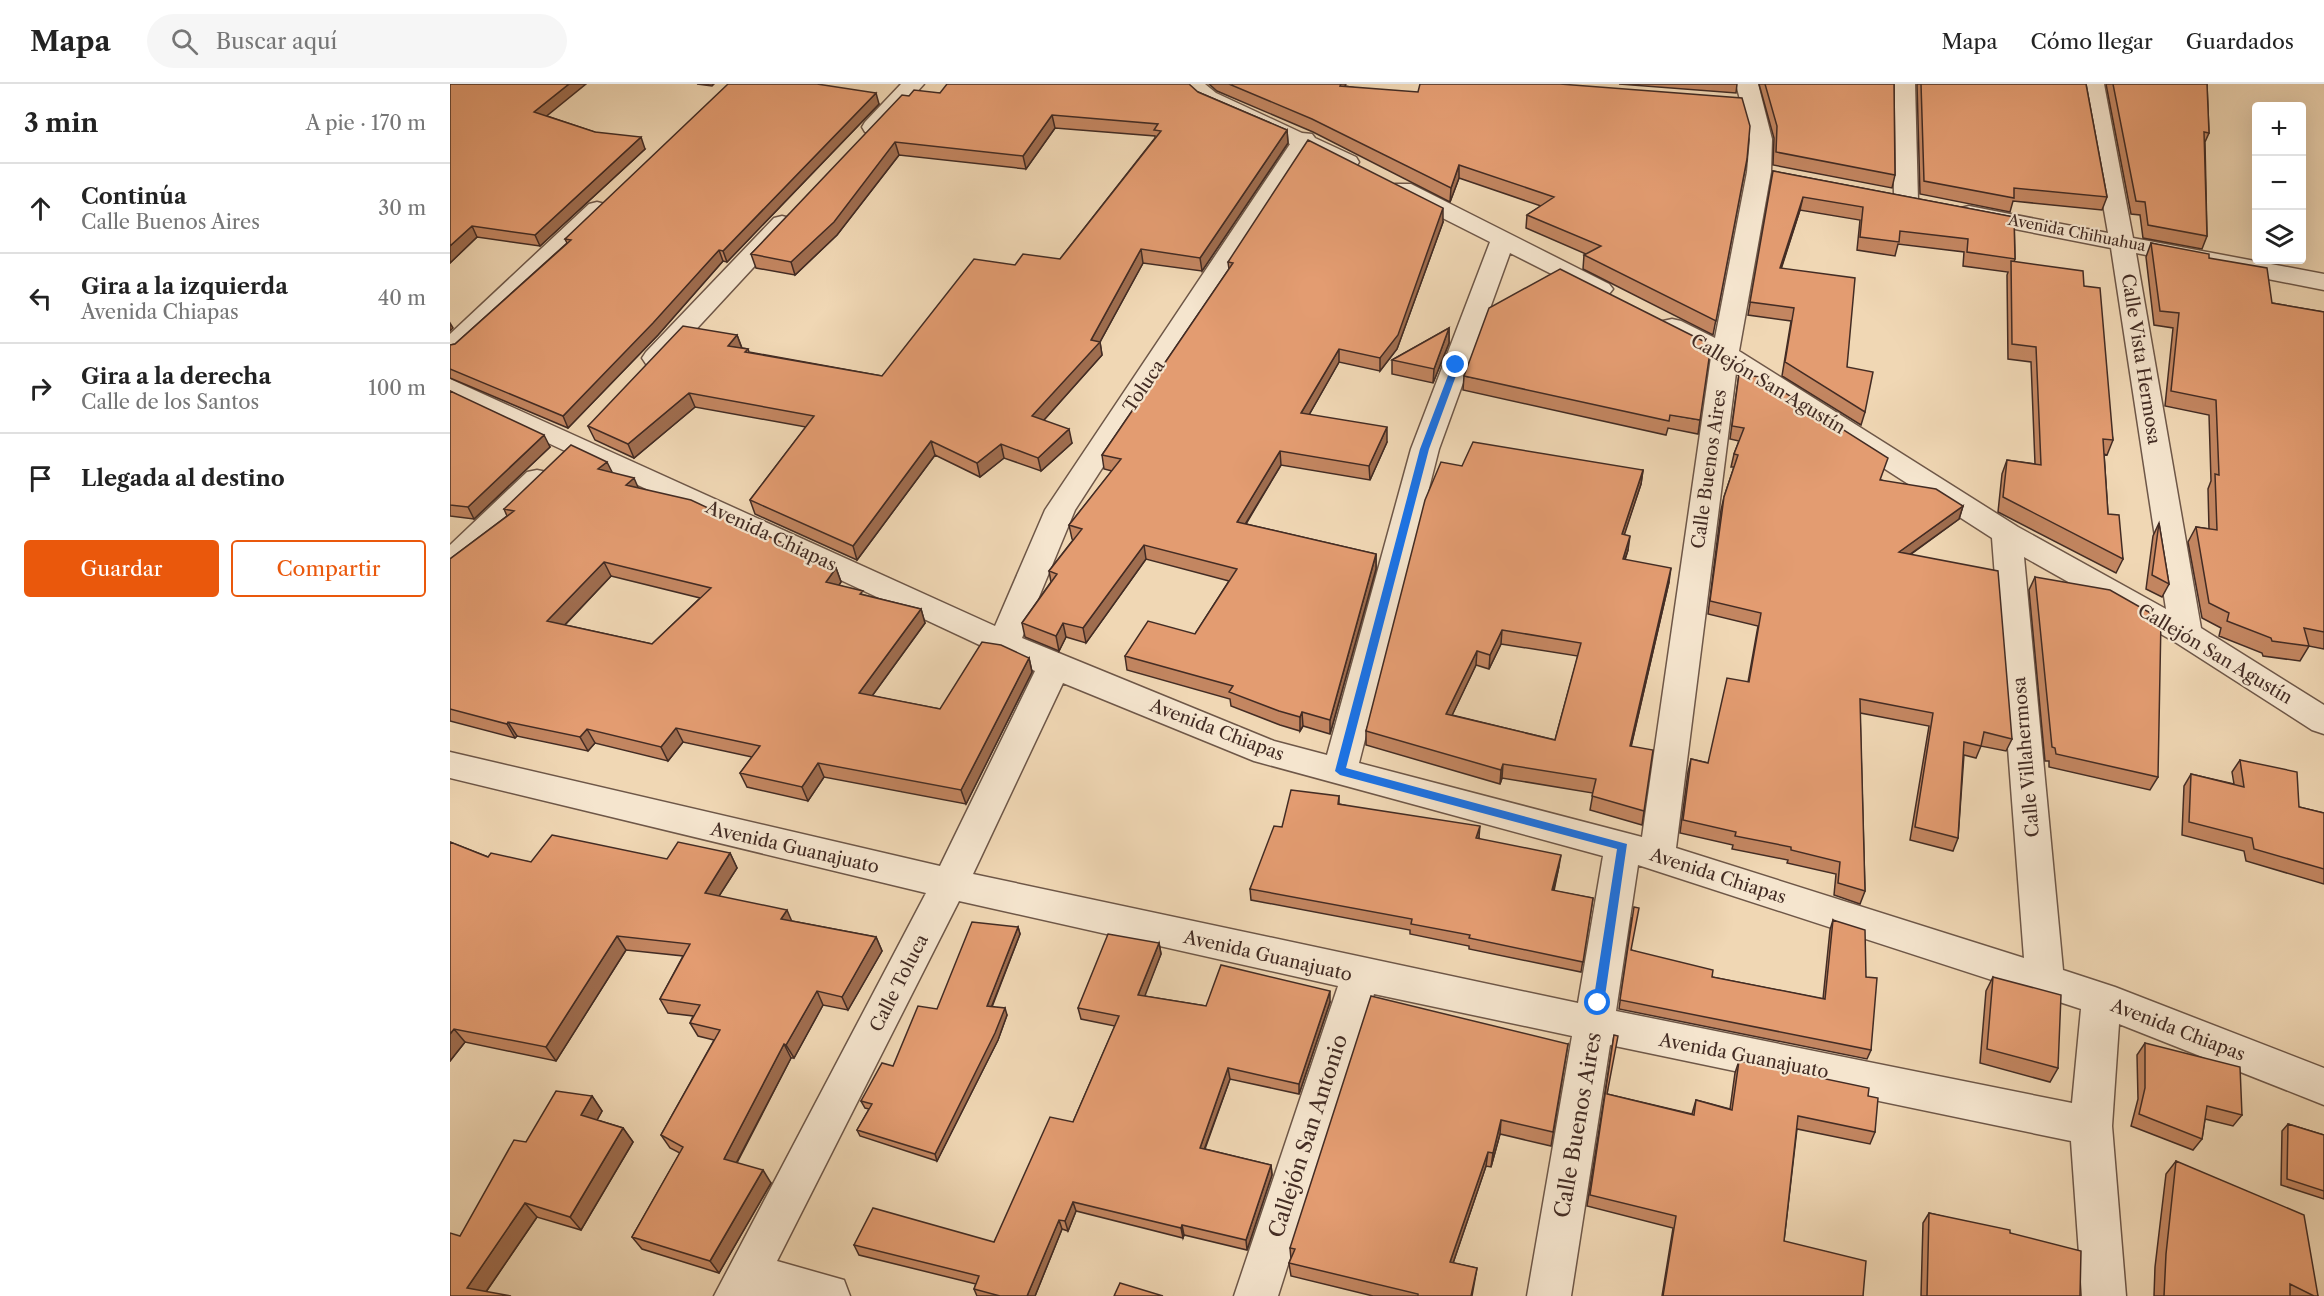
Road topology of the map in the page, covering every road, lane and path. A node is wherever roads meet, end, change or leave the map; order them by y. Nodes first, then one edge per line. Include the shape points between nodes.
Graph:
1 (913, 84) edge
2 (1192, 84) edge
3 (1904, 84) edge
4 (2093, 84) edge
5 (1743, 96) edge
6 (1304, 139) junction
7 (856, 144) edge
8 (611, 196) edge
9 (800, 204) edge
10 (1503, 239) junction
11 (2122, 242) junction
12 (2324, 282) edge
13 (1619, 299) edge
14 (1651, 316) edge
15 (450, 348) edge
16 (1725, 354) junction
17 (637, 377) edge
18 (450, 387) edge
19 (580, 437) junction
20 (2007, 534) junction
21 (450, 563) edge
22 (2187, 634) junction
23 (1004, 643) junction
24 (1054, 666) junction
25 (2324, 721) edge
26 (450, 765) edge
27 (1340, 771) junction
28 (1640, 851) junction
29 (950, 883) junction
30 (1360, 976) junction
31 (2045, 981) junction
32 (2100, 999) junction
33 (1595, 1026) junction
34 (2324, 1087) edge
35 (2091, 1126) junction
36 (741, 1286) edge
37 (828, 1296) edge
38 (1256, 1296) edge
39 (1549, 1296) edge
40 (2104, 1296) edge

1 - 7 street
2 - 6 street via 1208,98
3 - 11 street, Avenida Chihuahua via 1918,203
4 - 11 street, Calle Vista Hermosa
5 - 16 street, Calle Buenos Aires via 1771,174
6 - 10 street
6 - 23 street, Toluca via 1060,510
8 - 15 street
9 - 17 street
10 - 13 street
10 - 27 street via 1425,449
11 - 12 street, Avenida Chihuahua
11 - 22 street, Calle Vista Hermosa
14 - 16 street, Callejón San Agustín
16 - 20 street, Callejón San Agustín
16 - 28 street, Calle Buenos Aires
18 - 19 street, Avenida Chiapas
19 - 21 street
19 - 23 street, Avenida Chiapas
20 - 22 street, Callejón San Agustín
20 - 31 street, Calle Villahermosa
22 - 25 street, Callejón San Agustín
23 - 24 street, Avenida Chiapas
24 - 27 street, Avenida Chiapas via 1266,752
24 - 29 street, Calle Toluca
26 - 29 street, Avenida Guanajuato
27 - 28 street, Avenida Chiapas
28 - 31 street, Avenida Chiapas
28 - 33 street, Calle Buenos Aires
29 - 30 street, Avenida Guanajuato
29 - 36 street, Calle Toluca
30 - 33 street, Avenida Guanajuato
30 - 38 street, Callejón San Antonio
31 - 32 street, Avenida Chiapas
32 - 34 street, Avenida Chiapas
32 - 35 street
33 - 35 street, Avenida Guanajuato
33 - 39 street, Calle Buenos Aires
35 - 40 street
36 - 37 street

